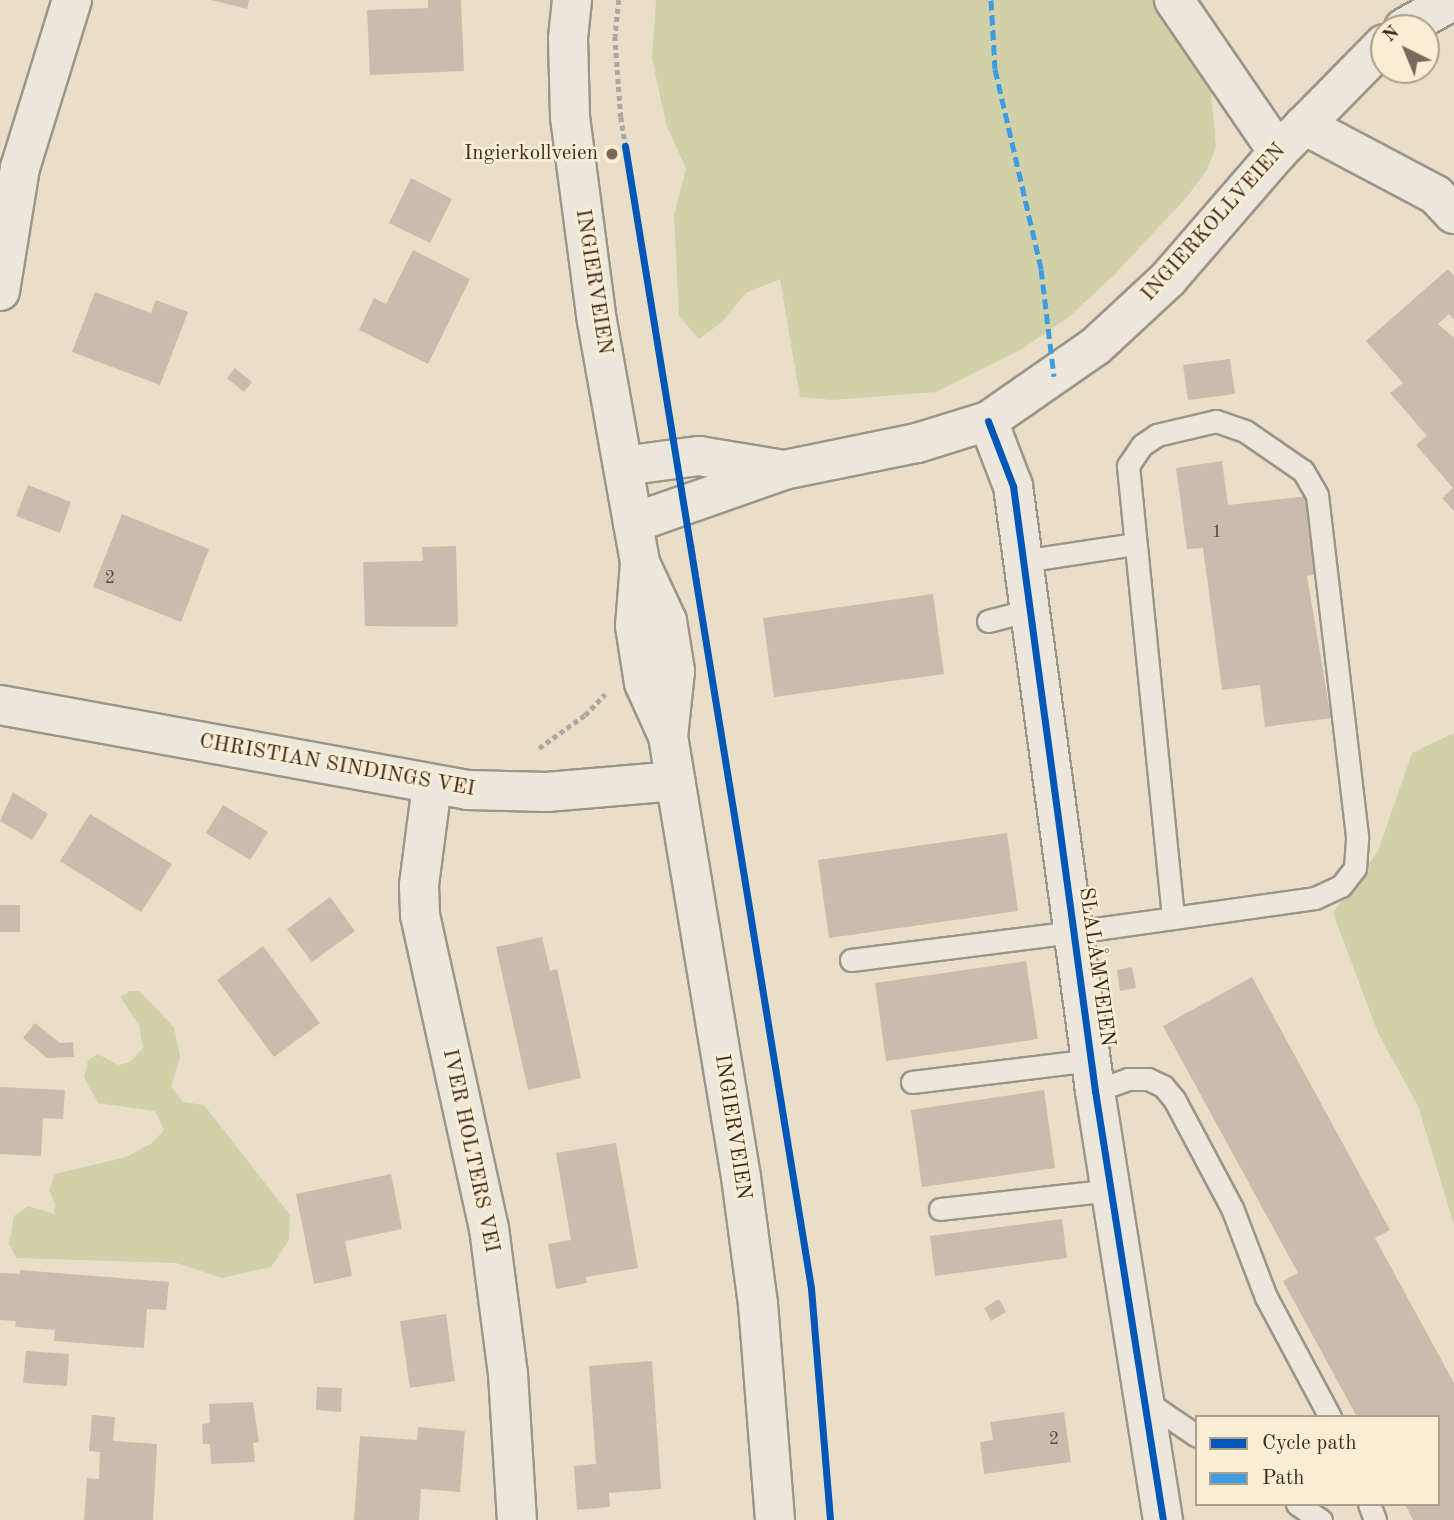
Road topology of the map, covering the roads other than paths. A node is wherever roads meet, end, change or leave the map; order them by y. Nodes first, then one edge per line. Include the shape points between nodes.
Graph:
1 (72, 0) edge
2 (572, 0) edge
3 (1174, 0) edge
4 (1454, 0) edge
5 (1429, 14) edge
6 (1370, 58) edge
7 (1304, 125) junction
8 (1278, 152) junction
9 (1454, 214) edge
10 (0, 291) edge
11 (988, 421) junction
12 (623, 467) junction
13 (784, 470) junction
14 (633, 523) junction
15 (1134, 544) junction
16 (1023, 561) junction
17 (1030, 610) junction
18 (988, 621) dead end
19 (0, 705) edge
20 (676, 781) junction
21 (432, 785) junction
22 (1172, 918) junction
23 (1074, 932) junction
24 (851, 960) dead end
25 (1093, 1075) junction
26 (912, 1082) dead end
27 (1112, 1190) junction
28 (940, 1209) dead end
29 (1147, 1402) junction
30 (1329, 1415) edge
31 (1195, 1435) edge
32 (1300, 1506) edge
33 (517, 1520) edge
34 (775, 1520) edge
35 (1163, 1520) edge
36 (1321, 1520) edge

1 - 10 street via 20,168
2 - 12 street, INGIERVEIEN via 568,39 573,142
3 - 8 street
4 - 5 street
6 - 7 street, INGIERKOLLVEIEN
7 - 8 street, INGIERKOLLVEIEN
7 - 9 street, INGIERKOLLVEIEN via 1436,195
8 - 11 street, INGIERKOLLVEIEN via 1168,279 1096,346
11 - 13 street, INGIERKOLLVEIEN via 917,443
11 - 16 street, SLALÅMVEIEN via 1013,486
12 - 13 street, INGIERKOLLVEIEN via 676,458 726,459
12 - 14 street, INGIERVEIEN
13 - 14 street, INGIERKOLLVEIEN
14 - 20 street, INGIERVEIEN via 640,563 635,626 644,683 668,736
15 - 16 lane
15 - 22 lane
15 - 22 lane via 1128,466 1142,445 1157,435 1216,421 1245,431 1303,471 1317,495 1357,836 1355,867 1340,886 1315,898
16 - 17 street, SLALÅMVEIEN
17 - 18 lane
17 - 23 street, SLALÅMVEIEN
19 - 21 street, CHRISTIAN SINDINGS VEI
20 - 21 street, CHRISTIAN SINDINGS VEI via 547,792
20 - 34 street, INGIERVEIEN via 758,1304
21 - 33 street, IVER HOLTERS VEI via 420,875 420,915 489,1228 509,1374
22 - 23 lane
23 - 24 lane
23 - 25 street, SLALÅMVEIEN
25 - 26 lane
25 - 27 street, SLALÅMVEIEN
25 - 30 lane via 1148,1079 1163,1086 1174,1099 1232,1208 1266,1297
27 - 28 lane
27 - 29 street, SLALÅMVEIEN
29 - 31 lane
29 - 35 street, SLALÅMVEIEN
32 - 36 lane

